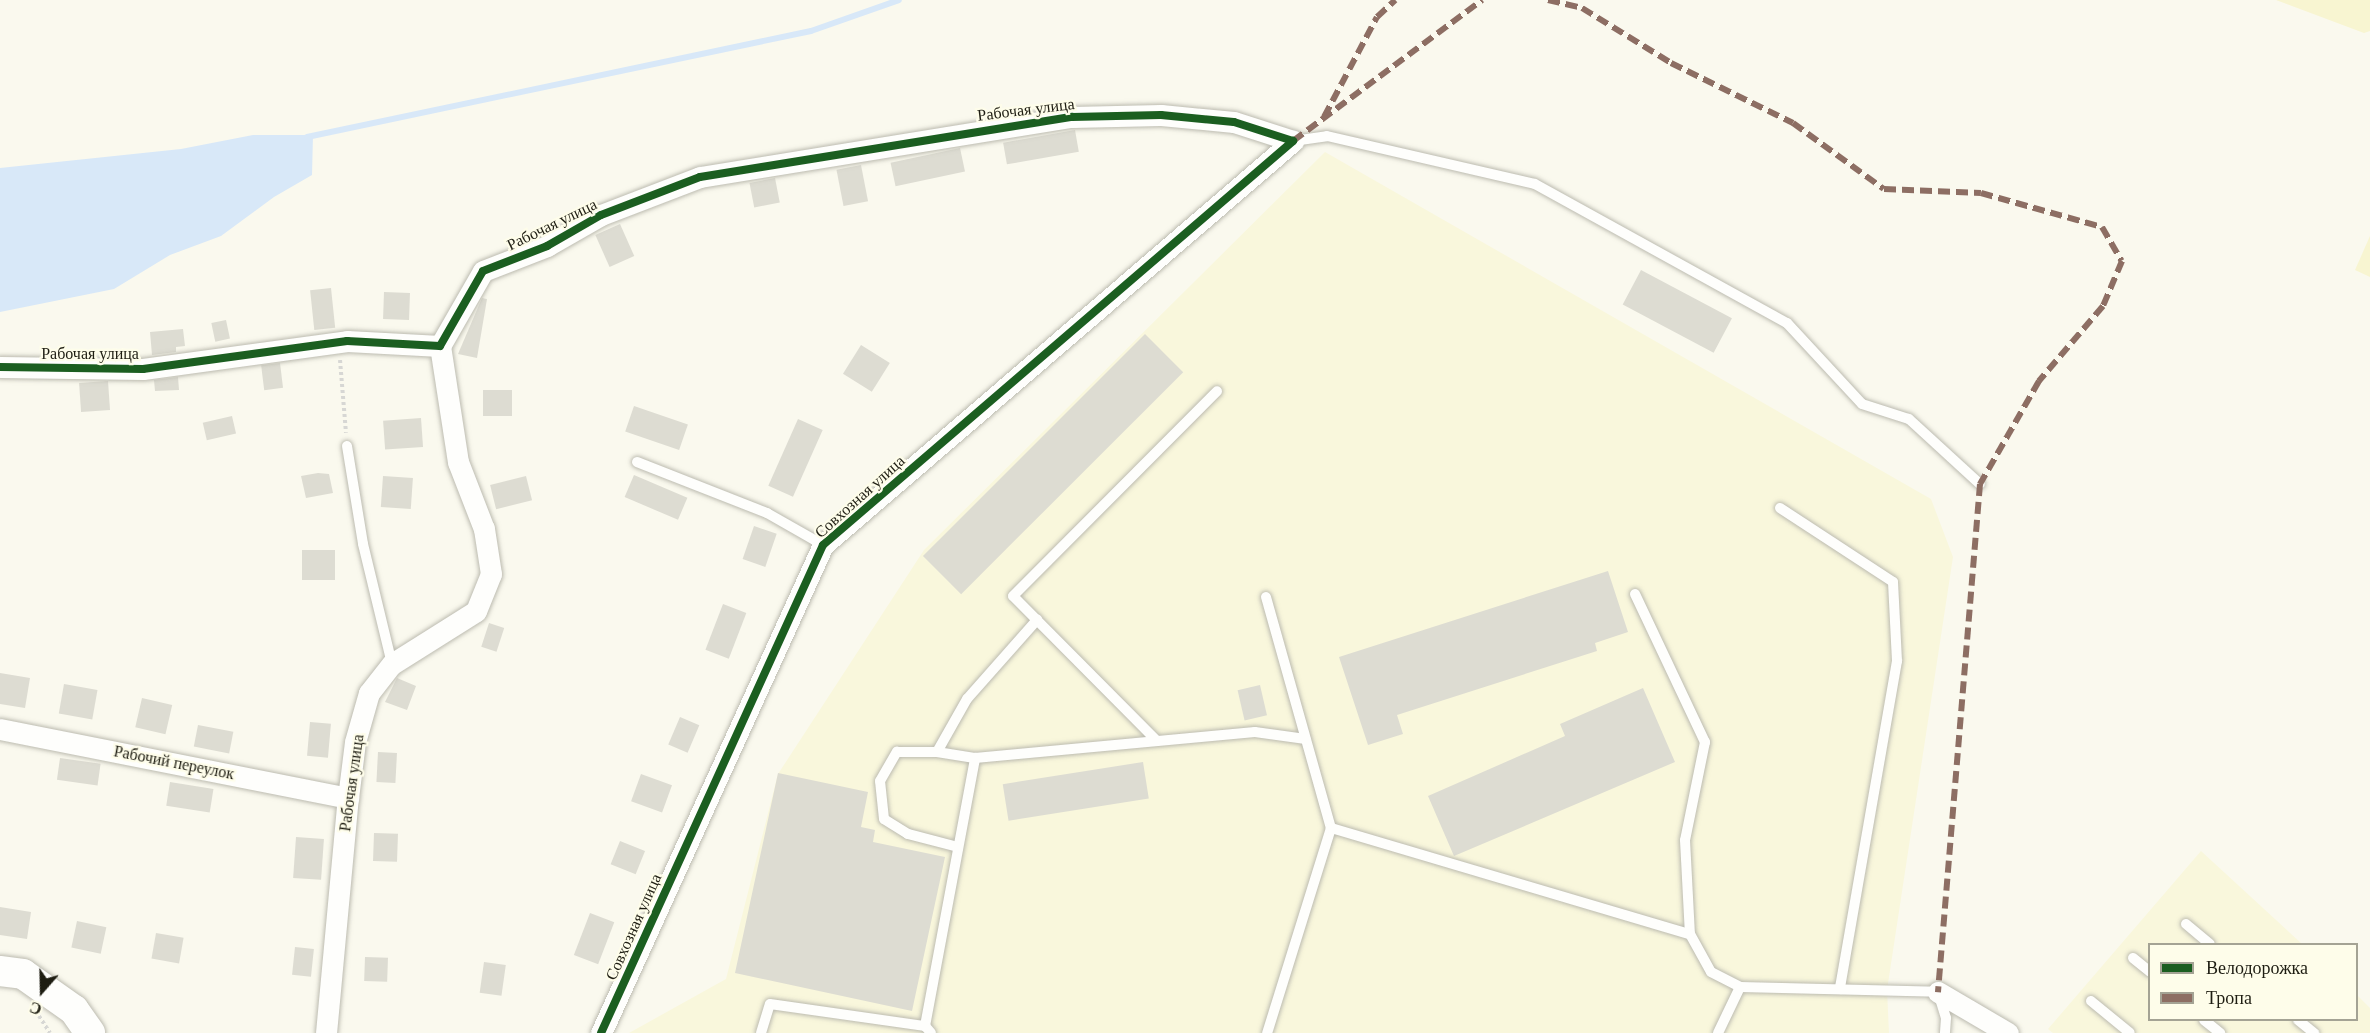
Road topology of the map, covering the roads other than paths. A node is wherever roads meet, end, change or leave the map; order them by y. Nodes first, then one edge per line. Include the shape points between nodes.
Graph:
1 (1293, 141) junction
2 (440, 346) junction
3 (0, 367) edge
4 (1217, 391) dead end
5 (347, 446) road end
6 (637, 462) dead end
7 (1980, 484) dead end
8 (1779, 508) dead end
9 (823, 545) junction
10 (1635, 594) dead end
11 (1266, 597) dead end
12 (1037, 620) junction
13 (392, 664) junction
14 (0, 729) edge
15 (1306, 739) junction
16 (1156, 741) junction
17 (937, 752) junction
18 (975, 758) junction
19 (348, 798) junction
20 (1330, 828) junction
21 (958, 847) junction
22 (2186, 924) dead end
23 (1690, 934) junction
24 (2208, 943) edge
25 (2133, 958) dead end
26 (2148, 970) edge
27 (0, 971) edge
28 (1740, 987) junction
29 (1840, 989) junction
30 (1938, 992) junction
31 (2091, 1001) dead end
32 (2205, 1021) edge
33 (2299, 1021) edge
34 (928, 1029) edge
35 (1997, 1030) edge
36 (90, 1033) edge
37 (326, 1033) edge
38 (601, 1033) edge
39 (761, 1033) edge
40 (1267, 1033) edge
41 (1718, 1033) edge
42 (1945, 1033) edge
43 (2130, 1033) edge
44 (2220, 1033) edge
45 (2314, 1033) edge

1 - 2 street, Рабочая улица via 1234,122 1161,115 1072,117 700,177 601,215 547,246 483,272
1 - 7 lane via 1327,136 1535,184 1787,323 1862,404 1910,419
1 - 9 street, Совхозная улица
2 - 3 street, Рабочая улица via 338,342 142,369
2 - 13 street, Рабочая улица via 458,462 484,528 491,574 476,611
4 - 12 lane via 1013,596
5 - 13 lane via 363,544
6 - 9 lane via 767,513
8 - 29 lane via 1893,582 1897,661
9 - 38 street, Совхозная улица
10 - 23 lane via 1705,742 1685,840
11 - 15 lane
12 - 16 lane
12 - 17 lane via 967,699
13 - 19 street, Рабочая улица via 369,693 355,742
14 - 19 street, Рабочий переулок
15 - 16 lane via 1255,732
15 - 20 lane
16 - 18 lane
17 - 18 lane
17 - 21 lane via 897,752 880,782 884,819 908,834
18 - 21 lane
19 - 37 street, Рабочая улица
20 - 23 lane
20 - 40 lane
21 - 34 lane
22 - 24 lane
23 - 28 lane via 1711,972
25 - 26 lane
27 - 36 street via 23,974 74,1011
28 - 29 lane
28 - 41 lane
29 - 30 lane
30 - 35 street
30 - 42 lane via 1946,1018
31 - 43 lane
32 - 44 lane
33 - 45 lane
34 - 39 lane via 770,1004

